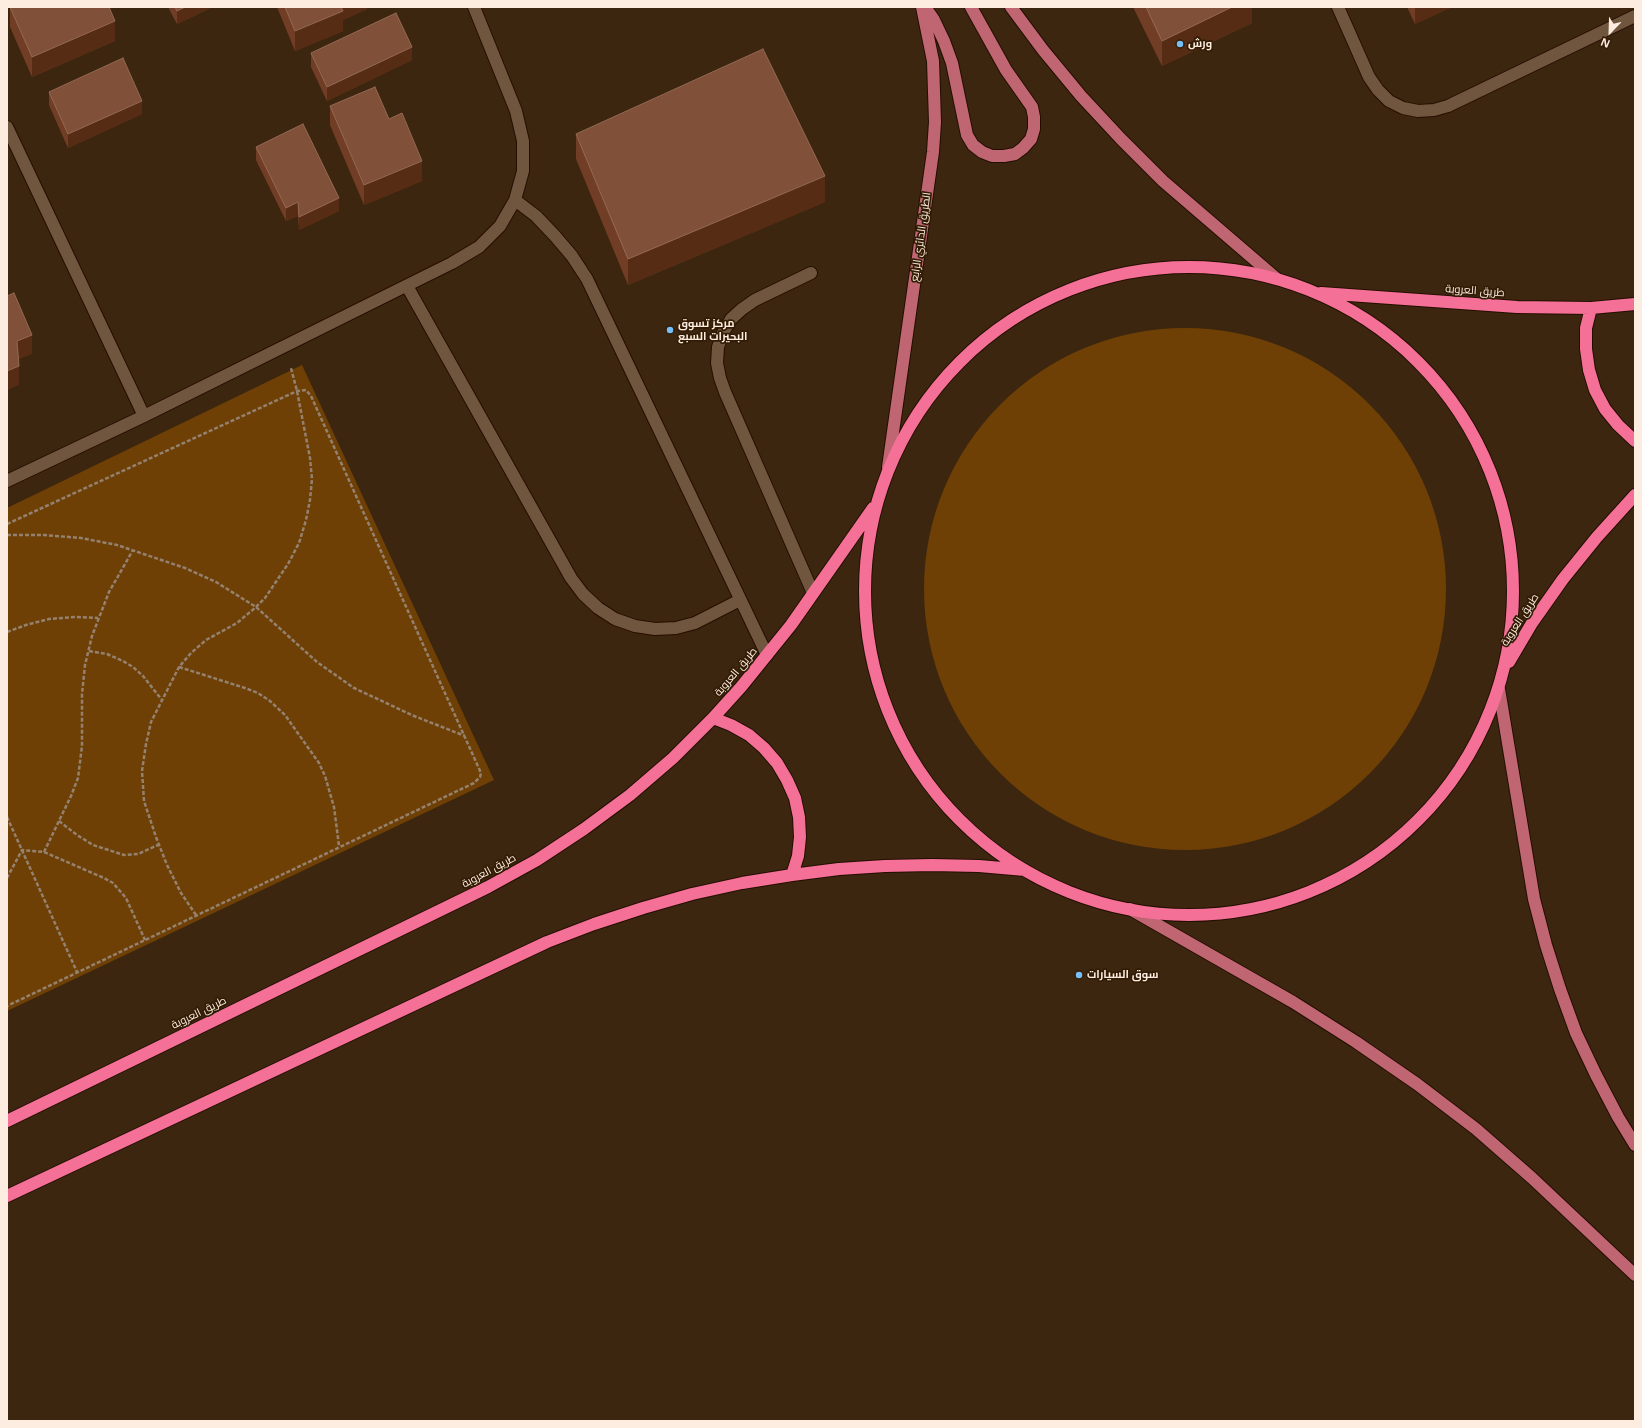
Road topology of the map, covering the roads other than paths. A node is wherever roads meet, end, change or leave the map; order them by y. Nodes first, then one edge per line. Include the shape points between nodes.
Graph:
1 (474, 7) edge
2 (924, 7) edge
3 (971, 7) edge
4 (1011, 7) edge
5 (1338, 7) edge
6 (1635, 16) edge
7 (7, 127) edge
8 (515, 200) junction
9 (811, 273) dead end
10 (1277, 279) junction
11 (407, 286) junction
12 (1314, 292) junction
13 (1635, 304) edge
14 (1591, 308) junction
15 (144, 416) junction
16 (1635, 441) edge
17 (888, 467) junction
18 (7, 481) edge
19 (1635, 495) edge
20 (876, 504) junction
21 (813, 593) junction
22 (740, 600) junction
23 (767, 656) junction
24 (1505, 668) junction
25 (1499, 689) junction
26 (713, 718) junction
27 (1026, 870) junction
28 (792, 874) junction
29 (1130, 909) junction
30 (7, 1121) edge
31 (1635, 1145) edge
32 (7, 1196) edge
33 (1635, 1275) edge

1 - 8 street via 516,111 523,141 523,171
2 - 3 main road via 934,20 952,63 967,134 973,145 992,156 1015,154 1024,148 1034,128 1032,107 1006,70
2 - 17 main road, الطريق الدائري الرابع via 932,61 935,122 933,152
4 - 10 main road via 1043,50 1120,139 1163,181
5 - 6 street via 1369,77 1378,90 1389,101 1403,108 1418,111 1448,106
7 - 15 street
8 - 11 street via 500,226 479,247
8 - 22 street via 536,216 555,236 587,279
9 - 21 street via 742,309 723,333 718,347 717,362 725,392
10 - 12 highway
10 - 17 highway via 1207,268 1160,268 1121,274 1083,284 1047,299 981,341 952,368 927,398 905,432
11 - 15 street
11 - 22 street via 570,578 583,594 615,619 655,629 676,628 695,623
12 - 14 highway, طريق العروبة via 1517,307
12 - 24 highway via 1355,313 1410,354 1455,406 1478,446 1496,488 1505,517 1512,555 1512,631
13 - 14 highway, طريق العروبة
14 - 16 highway via 1586,328 1586,349 1595,390 1605,409
15 - 18 street
17 - 20 highway
19 - 24 highway, طريق العروبة via 1563,579
20 - 21 highway, طريق العروبة
20 - 27 highway via 864,580 865,619 871,657 884,701 896,730 915,764 938,795 970,829
21 - 23 highway, طريق العروبة
22 - 23 street
23 - 26 highway, طريق العروبة
24 - 25 highway
25 - 29 highway via 1470,755 1450,785 1401,837 1341,878 1308,893 1274,904 1238,911 1166,914
25 - 31 main road via 1534,899 1546,944 1576,1033 1599,1082
26 - 28 highway via 749,735 777,762 787,780 799,817 798,856
26 - 30 highway, طريق العروبة via 673,758 630,795 537,860 488,887
27 - 28 highway via 979,866 917,866
27 - 29 highway via 1059,887 1094,900
28 - 32 highway via 692,894 642,908 546,942
29 - 33 main road via 1293,1002 1417,1084 1532,1178

